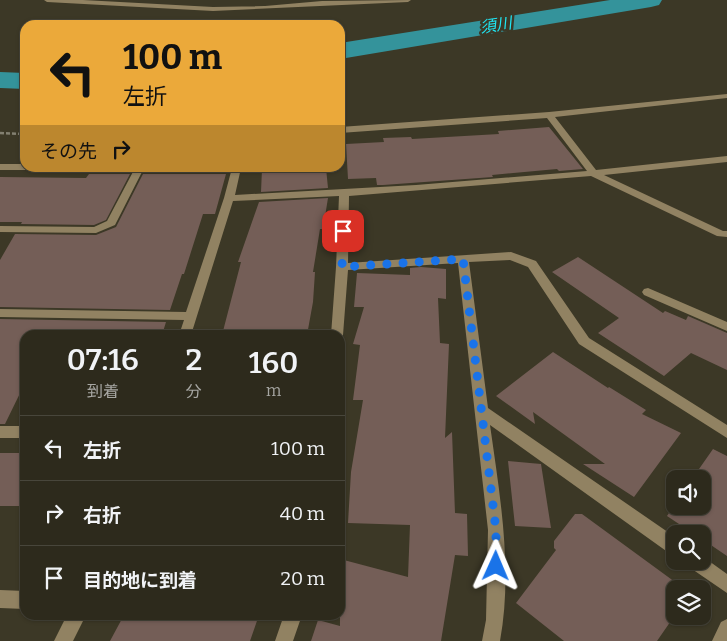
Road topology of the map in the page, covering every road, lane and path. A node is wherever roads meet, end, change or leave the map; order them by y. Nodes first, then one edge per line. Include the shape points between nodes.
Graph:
1 (47, 0) edge
2 (408, 0) edge
3 (85, 1) edge
4 (727, 96) edge
5 (549, 115) junction
6 (345, 130) edge
7 (0, 133) edge
8 (20, 134) edge
9 (727, 158) edge
10 (0, 167) edge
11 (20, 167) edge
12 (137, 172) edge
13 (235, 172) edge
14 (594, 174) junction
15 (344, 194) junction
16 (229, 198) junction
17 (0, 229) edge
18 (727, 234) edge
19 (463, 259) junction
20 (342, 267) junction
21 (648, 292) dead end
22 (0, 313) edge
23 (190, 316) junction
24 (727, 327) edge
25 (186, 330) edge
26 (337, 330) edge
27 (483, 412) junction
28 (0, 432) edge
29 (20, 432) edge
30 (727, 432) edge
31 (666, 541) edge
32 (708, 570) edge
33 (727, 584) edge
34 (0, 599) edge
35 (20, 600) edge
36 (74, 620) edge
37 (291, 620) edge
38 (727, 628) edge
39 (63, 641) edge
40 (284, 641) edge
41 (491, 641) edge
42 (721, 641) edge

1 - 3 street
2 - 3 street via 213,9
4 - 5 street
5 - 6 street
5 - 14 street
7 - 8 path
9 - 14 street
10 - 11 street
12 - 17 street via 111,223 96,230
13 - 16 street
14 - 15 street
14 - 18 street
15 - 16 street
15 - 20 street
16 - 23 street
19 - 20 street
19 - 27 street
19 - 30 street via 511,256 532,264 584,341
20 - 26 street
21 - 24 street
22 - 23 street
23 - 25 street
27 - 31 street
27 - 41 street via 496,530 495,620
28 - 29 street
32 - 33 street
34 - 35 street
36 - 39 street
37 - 40 street
38 - 42 street

